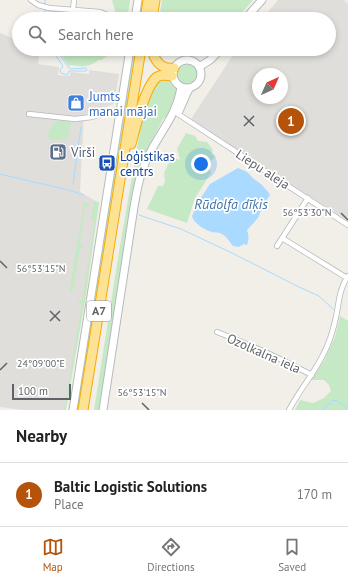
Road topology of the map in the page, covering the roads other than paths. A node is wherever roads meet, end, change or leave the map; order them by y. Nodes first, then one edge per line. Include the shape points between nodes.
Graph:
1 (31, 0) edge
2 (74, 0) edge
3 (138, 0) edge
4 (148, 0) edge
5 (155, 0) edge
6 (262, 0) edge
7 (73, 10) junction
8 (100, 12) edge
9 (136, 12) edge
10 (147, 12) edge
11 (153, 12) edge
12 (251, 12) edge
13 (129, 56) edge
14 (140, 56) edge
15 (146, 56) edge
16 (154, 56) edge
17 (214, 56) edge
18 (199, 67) junction
19 (173, 72) junction
20 (181, 88) junction
21 (189, 89) junction
22 (120, 112) junction
23 (29, 114) dead end
24 (178, 114) junction
25 (135, 128) junction
26 (137, 190) junction
27 (308, 198) junction
28 (348, 225) edge
29 (282, 238) junction
30 (277, 246) dead end
31 (347, 277) edge
32 (217, 332) dead end
33 (312, 375) junction
34 (73, 410) edge
35 (83, 410) edge
36 (89, 410) edge
37 (103, 410) edge
38 (289, 410) edge

1 - 7 street via 49,8
2 - 7 street
3 - 9 main road
4 - 10 highway
5 - 11 highway
6 - 12 main road
7 - 8 street
13 - 22 main road
14 - 35 highway, A7
15 - 25 highway, A7
16 - 19 highway via 158,63
17 - 18 main road
18 - 19 main road via 192,61 185,60 180,62
18 - 21 main road via 200,79
19 - 20 main road via 175,83
19 - 25 highway via 159,76 152,82
20 - 21 main road
20 - 26 main road via 174,112 146,160
21 - 24 main road
22 - 23 street via 75,119
22 - 34 main road
24 - 26 main road
24 - 27 street, Liepu aleja
25 - 36 highway, A7
26 - 37 main road
27 - 28 street, Liepu aleja
27 - 29 street
29 - 30 street
29 - 31 street
31 - 33 street via 341,290 328,344
32 - 33 street, Ozolkalna iela
33 - 38 street

